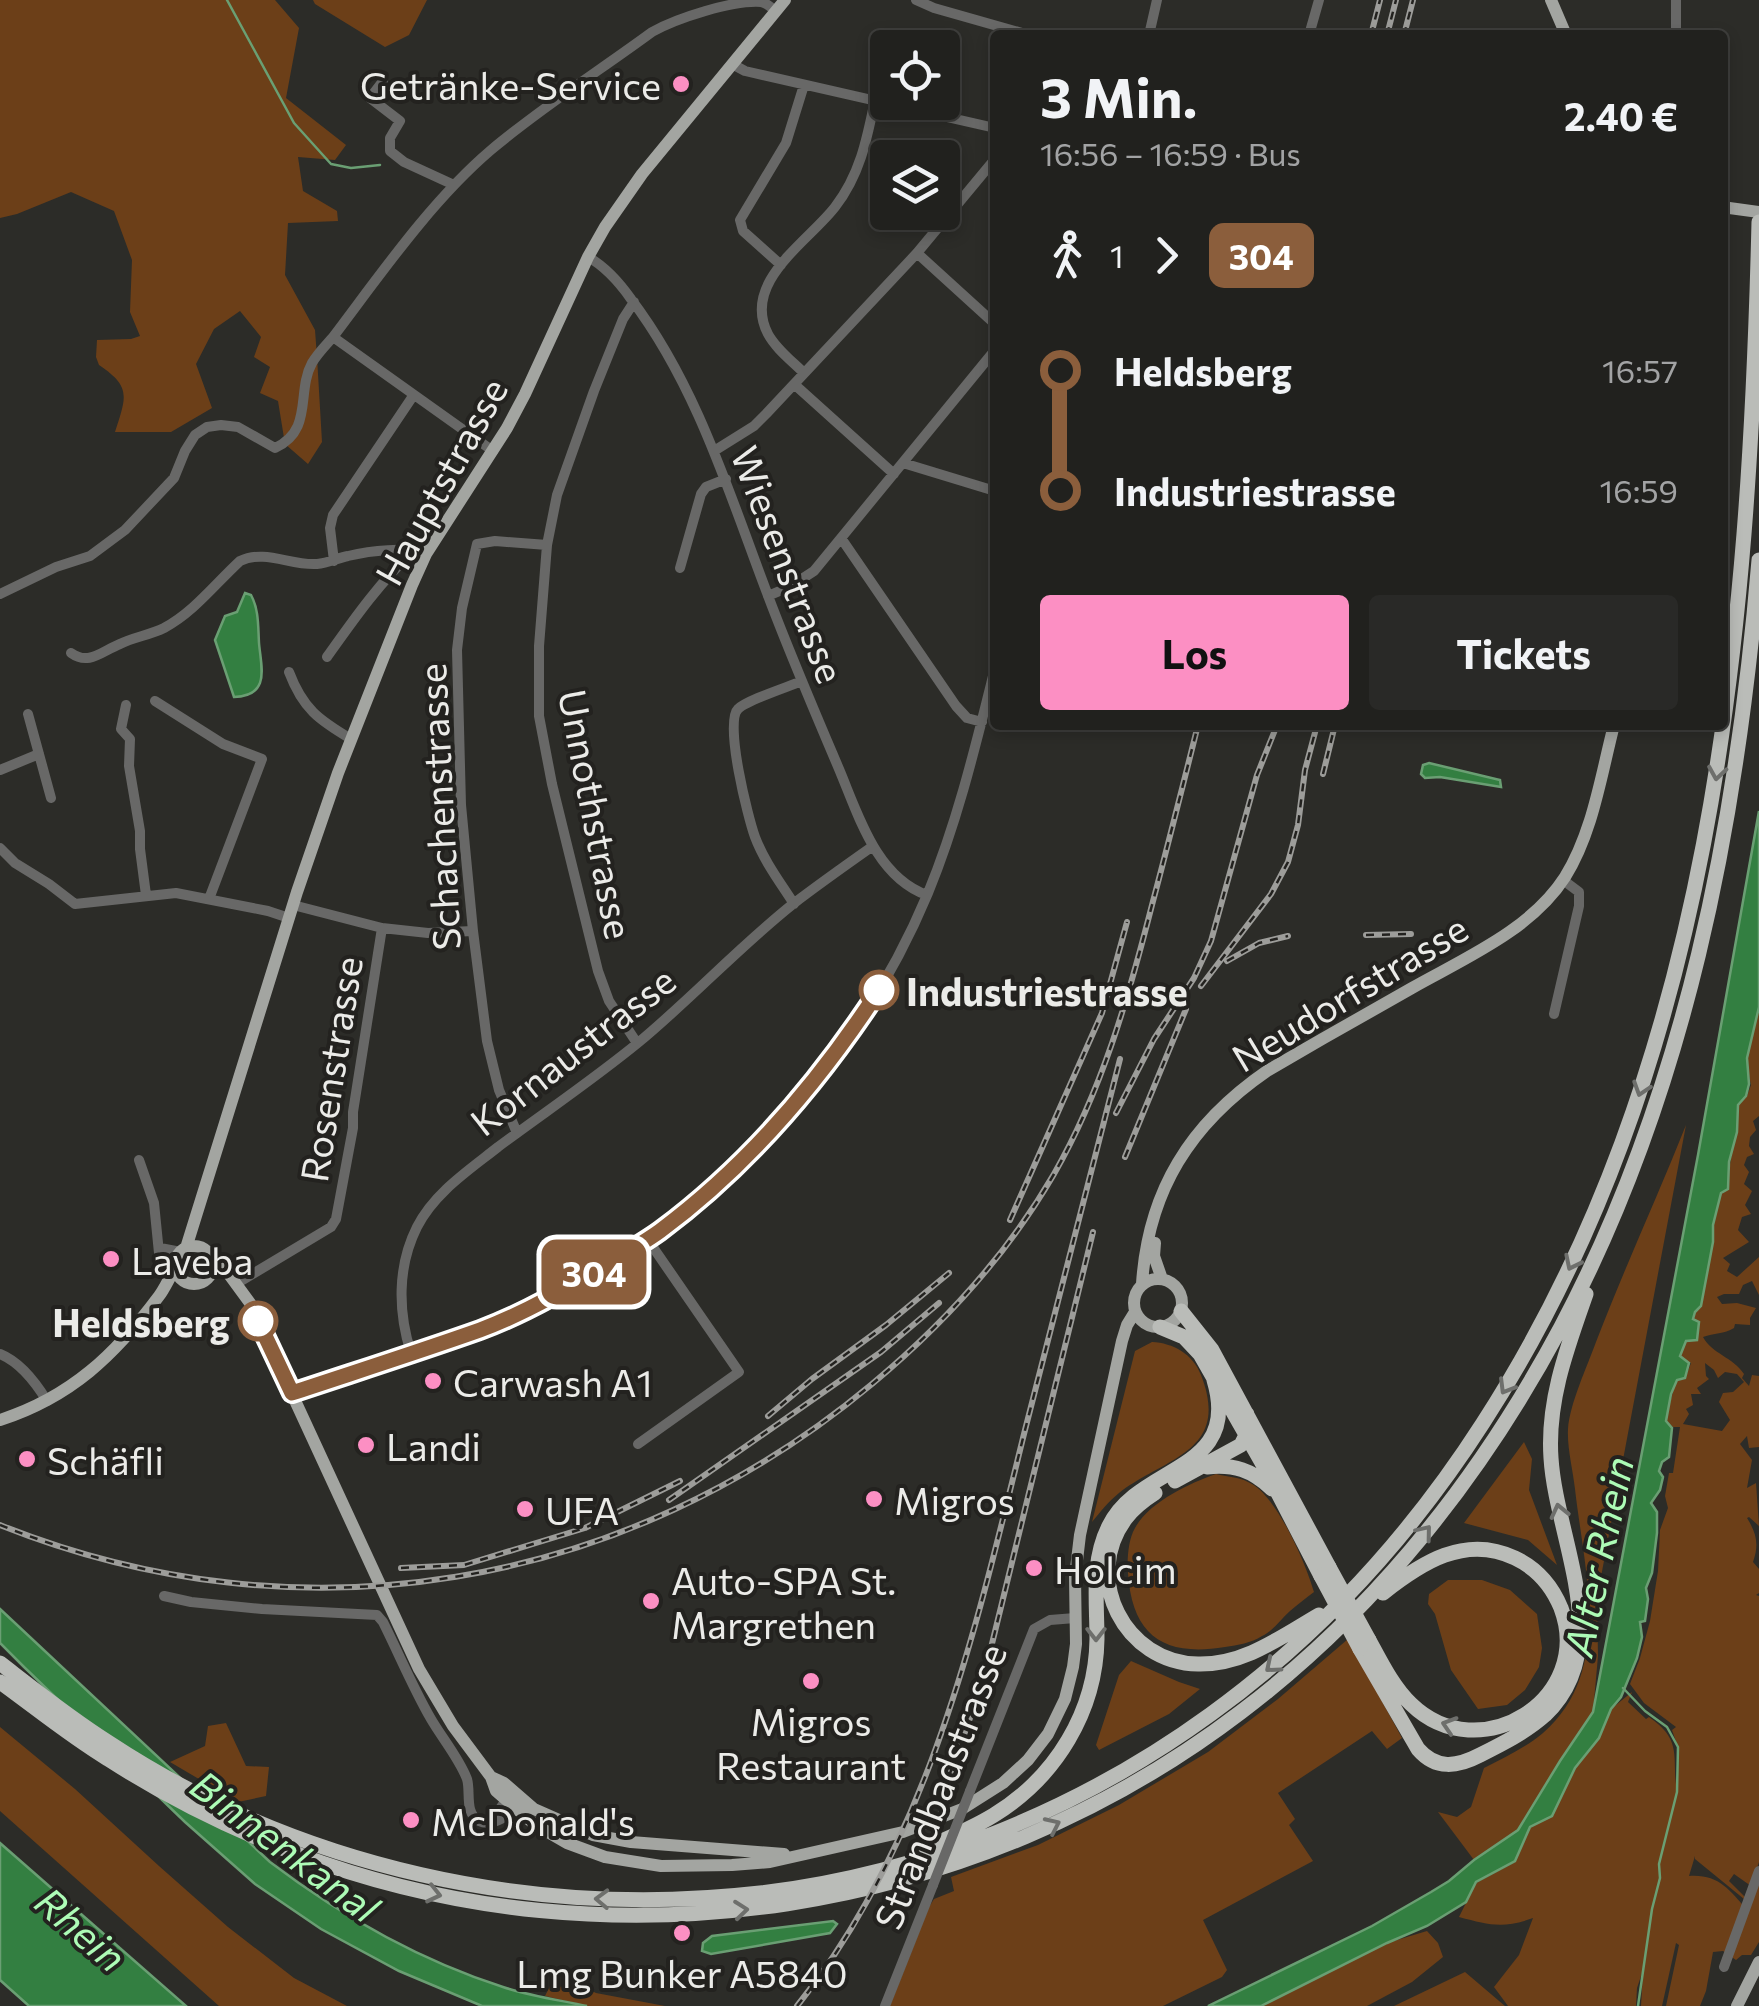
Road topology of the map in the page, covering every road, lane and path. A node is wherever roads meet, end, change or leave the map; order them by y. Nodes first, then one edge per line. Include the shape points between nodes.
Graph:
1 (916, 0) edge
2 (1157, 0) edge
3 (1319, 0) edge
4 (1551, 0) edge
5 (1676, 0) edge
6 (716, 2) edge
7 (780, 5) edge
8 (1011, 30) edge
9 (1150, 30) edge
10 (1310, 30) edge
11 (1564, 30) edge
12 (1676, 30) edge
13 (732, 64) junction
14 (382, 82) dead end
15 (804, 85) junction
16 (870, 99) edge
17 (871, 120) edge
18 (960, 120) edge
19 (990, 127) edge
20 (990, 166) edge
21 (454, 186) junction
22 (1728, 209) edge
23 (1755, 216) edge
24 (918, 253) junction
25 (588, 257) junction
26 (781, 265) junction
27 (634, 302) junction
28 (990, 319) edge
29 (332, 337) junction
30 (990, 356) edge
31 (804, 373) junction
32 (794, 384) junction
33 (413, 396) junction
34 (493, 451) junction
35 (714, 451) junction
36 (903, 463) junction
37 (894, 474) junction
38 (726, 479) junction
39 (990, 489) edge
40 (841, 538) junction
41 (547, 546) junction
42 (420, 552) junction
43 (1759, 560) edge
44 (334, 561) junction
45 (680, 568) dead end
46 (0, 594) edge
47 (768, 596) junction
48 (71, 652) dead end
49 (328, 657) dead end
50 (289, 672) dead end
51 (802, 682) junction
52 (990, 689) edge
53 (1728, 693) edge
54 (156, 701) dead end
55 (126, 705) dead end
56 (28, 714) dead end
57 (982, 722) junction
58 (1613, 730) edge
59 (1722, 730) edge
60 (352, 739) junction
61 (39, 754) junction
62 (0, 770) edge
63 (51, 798) dead end
64 (873, 846) junction
65 (0, 848) edge
66 (1563, 880) junction
67 (146, 895) junction
68 (927, 895) junction
69 (210, 899) junction
70 (794, 904) junction
71 (291, 912) junction
72 (382, 928) junction
73 (473, 931) junction
74 (1554, 1014) dead end
75 (638, 1043) junction
76 (517, 1133) junction
77 (139, 1160) dead end
78 (196, 1216) junction
79 (1154, 1220) junction
80 (1612, 1220) junction
81 (648, 1240) junction
82 (160, 1248) junction
83 (201, 1248) junction
84 (183, 1250) junction
85 (213, 1262) junction
86 (175, 1268) junction
87 (208, 1279) junction
88 (1162, 1279) junction
89 (185, 1282) junction
90 (235, 1283) junction
91 (1142, 1284) junction
92 (160, 1296) junction
93 (1181, 1311) junction
94 (1135, 1312) junction
95 (1155, 1327) junction
96 (1120, 1350) junction
97 (412, 1353) junction
98 (0, 1354) edge
99 (1214, 1380) junction
100 (292, 1393) junction
101 (47, 1401) junction
102 (0, 1420) edge
103 (1254, 1437) junction
104 (638, 1444) dead end
105 (1203, 1467) junction
106 (1276, 1494) junction
107 (1325, 1571) junction
108 (164, 1596) dead end
109 (1344, 1600) junction
110 (1075, 1618) junction
111 (1336, 1630) junction
112 (1364, 1644) junction
113 (0, 1662) edge
114 (0, 1682) edge
115 (514, 1799) junction
116 (797, 1856) junction
117 (1759, 1871) edge
118 (872, 1872) junction
119 (1759, 1962) edge
120 (1724, 1967) dead end
121 (885, 2006) edge
122 (1737, 2006) edge

1 - 8 street
2 - 9 street
3 - 10 street
4 - 11 main road
5 - 12 street
6 - 7 street
6 - 21 street via 652,32 490,150
7 - 13 main road, Hauptstrasse
13 - 15 street
13 - 25 main road, Hauptstrasse via 642,174
14 - 21 street via 370,98 400,121 390,151
15 - 16 street
15 - 26 street via 786,143 739,225
17 - 26 street via 853,179
18 - 19 street
20 - 24 street
21 - 29 street
22 - 23 main road
23 -> 53 highway via 1749,478
24 - 28 street
24 - 31 street
25 - 27 street, Wiesenstrasse
25 - 34 main road, Hauptstrasse
26 - 31 street via 764,292 763,320 768,335
27 - 35 street, Wiesenstrasse
27 - 41 street, Unnothstrasse via 570,456
29 - 33 street
29 - 46 street via 312,364 304,414 286,444 275,448 227,425 206,427 195,435 174,478 125,530 90,556
30 - 36 street
31 - 32 street
32 - 35 street via 754,426
32 - 37 street
33 - 34 street
33 - 44 street via 333,515
34 - 42 main road, Hauptstrasse
35 - 38 street, Wiesenstrasse
36 - 37 street
36 - 39 street
37 - 40 street
38 - 45 street via 701,494
38 - 47 street, Wiesenstrasse
40 - 47 street via 814,572
40 - 57 street via 956,706
41 - 73 street, Schachenstrasse via 476,544 462,608 460,766
41 - 75 street, Unnothstrasse via 539,716 598,970 609,1001
42 - 44 street
42 - 49 street via 393,570
42 - 60 main road, Hauptstrasse
43 - 80 highway via 1713,891 1664,1076
44 - 48 street via 240,561 162,629 88,659
47 - 51 street, Wiesenstrasse
50 - 60 street via 318,719
51 - 64 street, Wiesenstrasse
51 - 70 street via 733,716 736,762 755,836
52 - 57 street
54 - 69 street via 223,744 262,759
55 - 67 street via 121,728 130,740
56 - 61 street
57 - 68 street
58 - 66 main road, Neudorfstrasse via 1583,838
59 -> 109 highway via 1685,935 1653,1053 1590,1225 1474,1438
60 - 71 main road, Hauptstrasse
61 - 62 street
61 - 63 street
64 - 68 street, Wiesenstrasse via 904,884
64 - 70 street, Kornaustrasse
65 - 67 street via 75,904
66 - 74 street via 1579,892
66 - 79 main road, Neudorfstrasse via 1504,934 1243,1087 1186,1149
67 - 69 street
68 - 81 street via 885,982 824,1070 759,1146
69 - 71 street
70 - 75 street, Kornaustrasse
71 - 72 street
71 - 78 main road, Hauptstrasse
72 - 73 street
72 - 90 street, Rosenstrasse via 336,1219
73 - 76 street, Schachenstrasse via 486,1041
75 - 76 street, Kornaustrasse
76 - 97 street, Kornaustrasse via 438,1197 417,1226 401,1287
77 - 82 street
78 - 83 main road, Hauptstrasse
78 - 84 main road, Hauptstrasse
79 - 88 main road, Neudorfstrasse
79 - 91 main road, Neudorfstrasse
111 -> 80 highway via 1416,1544 1486,1452 1564,1320
112 -> 80 highway via 1418,1749 1447,1766 1527,1729 1562,1694 1576,1661 1580,1622 1553,1482 1551,1422 1566,1351
81 - 97 street via 516,1314
81 - 104 street via 739,1372
82 - 84 street
82 - 86 street
83 - 84 main road
83 - 85 main road
84 - 86 main road
85 - 87 main road
85 - 90 main road
86 - 89 main road
86 - 92 main road
87 - 89 main road
87 - 90 main road
88 - 91 main road
88 - 93 main road via 1179,1291
89 - 92 main road
90 - 100 main road
91 - 94 main road
92 - 101 main road via 98,1366
93 - 95 main road via 1173,1322
93 - 103 highway via 1212,1350
94 - 95 main road
94 - 96 main road
95 - 96 main road
95 - 99 highway via 1190,1342
96 - 110 main road via 1080,1535
97 - 100 street
98 - 101 street via 12,1358
99 - 103 highway
99 -> 118 highway via 1218,1415 1208,1444 1127,1501 1103,1539 1094,1672 1062,1750 1029,1789 994,1815
100 - 115 main road via 419,1669 496,1792
101 - 102 main road
103 - 105 highway
103 - 106 highway
103 - 107 highway
105 - 106 highway via 1244,1469
105 - 109 highway via 1143,1501 1115,1538 1109,1590 1134,1638 1174,1661 1222,1662 1268,1645
106 - 107 highway
107 - 112 highway, bridge
108 - 115 street via 376,1615 465,1776 476,1819 491,1822
109 -> 118 highway via 1234,1697 1126,1770 1004,1829
110 - 116 main road via 1074,1667 1065,1699 1048,1734 1015,1772 940,1818
110 - 121 street, Strandbadstrasse, bridge via 1034,1629
111 -> 112 highway via 1424,1564 1483,1549 1516,1558 1542,1578 1559,1604 1566,1640 1558,1677 1539,1704 1514,1722 1475,1730 1445,1726 1415,1708
114 -> 111 highway via 108,1760 204,1814 329,1865 488,1904 629,1916 704,1914 818,1900 1019,1840 1168,1763 1239,1714
118 -> 113 highway via 801,1887 638,1900 538,1895 389,1867 226,1808 106,1741
115 - 116 main road via 610,1839
115 - 116 main road via 534,1824 567,1843 622,1860 712,1866
117 - 120 street
119 - 122 main road

